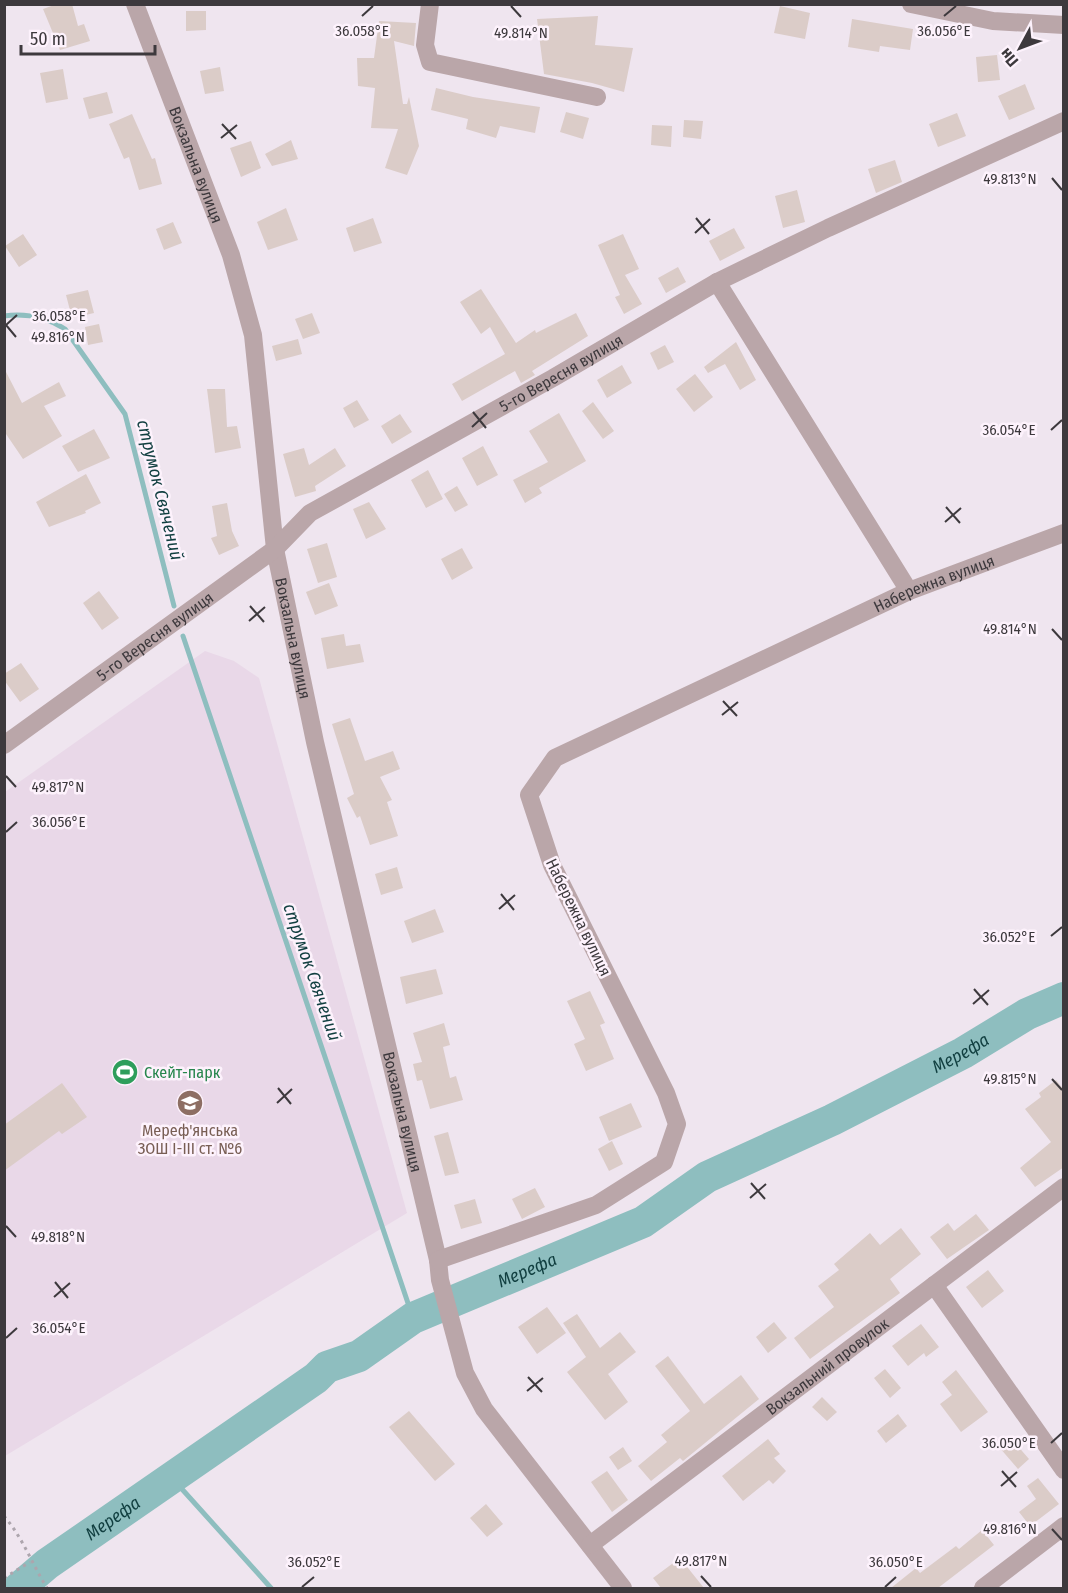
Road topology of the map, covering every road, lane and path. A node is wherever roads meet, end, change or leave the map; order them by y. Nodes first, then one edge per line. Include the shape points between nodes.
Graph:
1 (135, 4) edge
2 (430, 4) edge
3 (911, 4) edge
4 (1064, 25) edge
5 (597, 97) dead end
6 (1064, 121) edge
7 (717, 282) junction
8 (1064, 533) edge
9 (275, 549) junction
10 (909, 591) junction
11 (4, 745) edge
12 (1064, 1187) edge
13 (438, 1260) junction
14 (934, 1285) junction
15 (1064, 1470) edge
16 (4, 1516) edge
17 (1064, 1526) edge
18 (590, 1545) junction
19 (30, 1562) junction
20 (4, 1578) edge
21 (47, 1588) edge
22 (622, 1588) edge
23 (983, 1588) edge

1 - 9 street, Вокзальна вулиця via 231,255 253,335
2 - 5 street via 425,45 430,62
3 - 4 street via 993,21
6 - 7 street, 5-го Вересня вулиця
7 - 9 street, 5-го Вересня вулиця via 310,513
7 - 10 street
8 - 10 street, Набережна вулиця
9 - 11 street, 5-го Вересня вулиця
9 - 13 street, Вокзальна вулиця via 315,742
10 - 13 street, Набережна вулиця via 555,758 529,795 549,855 666,1093 677,1124 664,1162 597,1205
12 - 14 street, Вокзальний провулок
13 - 18 street, Вокзальна вулиця via 465,1373 484,1409
14 - 15 street
14 - 18 street, Вокзальний провулок
16 - 19 path via 20,1534
17 - 23 street
18 - 22 street
19 - 20 path
19 - 21 path

